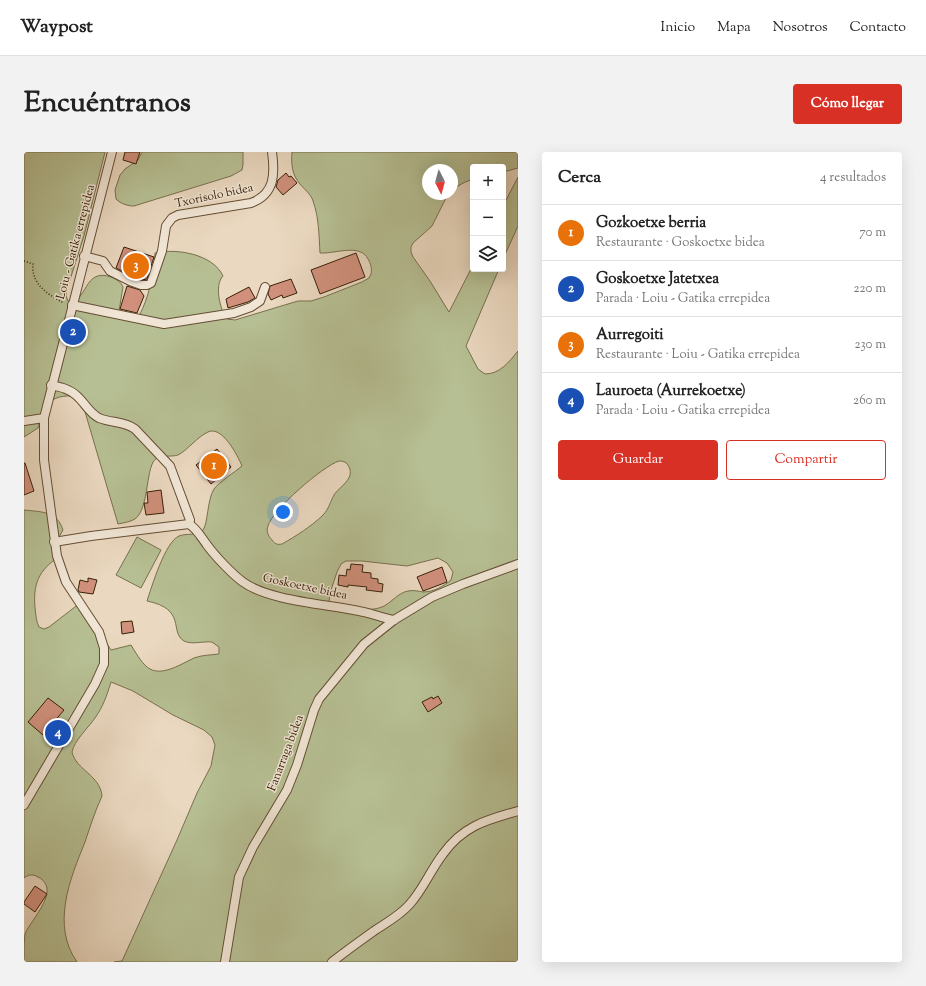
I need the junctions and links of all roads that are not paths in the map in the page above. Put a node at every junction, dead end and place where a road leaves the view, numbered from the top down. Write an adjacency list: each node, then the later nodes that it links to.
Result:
1 (112, 152): 3 (street, Loiu - Gatika errepidea)
2 (272, 152): 3 (street, Txorisolo bidea)
3 (84, 256): 5 (street, Loiu - Gatika errepidea)
4 (265, 287): 5 (street)
5 (72, 305): 6 (street, Loiu - Gatika errepidea)
6 (51, 385): 7 (street, Loiu - Gatika errepidea); 9 (street, Goskoetxe bidea)
7 (44, 418): 8 (street); 10 (street, Loiu - Gatika errepidea)
8 (24, 421)
9 (189, 524): 10 (street); 12 (street, Goskoetxe bidea)
10 (54, 542): 13 (street, Loiu - Gatika errepidea)
11 (518, 564): 12 (street, Fanarraga bidea)
12 (394, 620): 15 (street, Fanarraga bidea)
13 (24, 805)
14 (518, 811): 16 (street)
15 (225, 962)
16 (332, 962)

